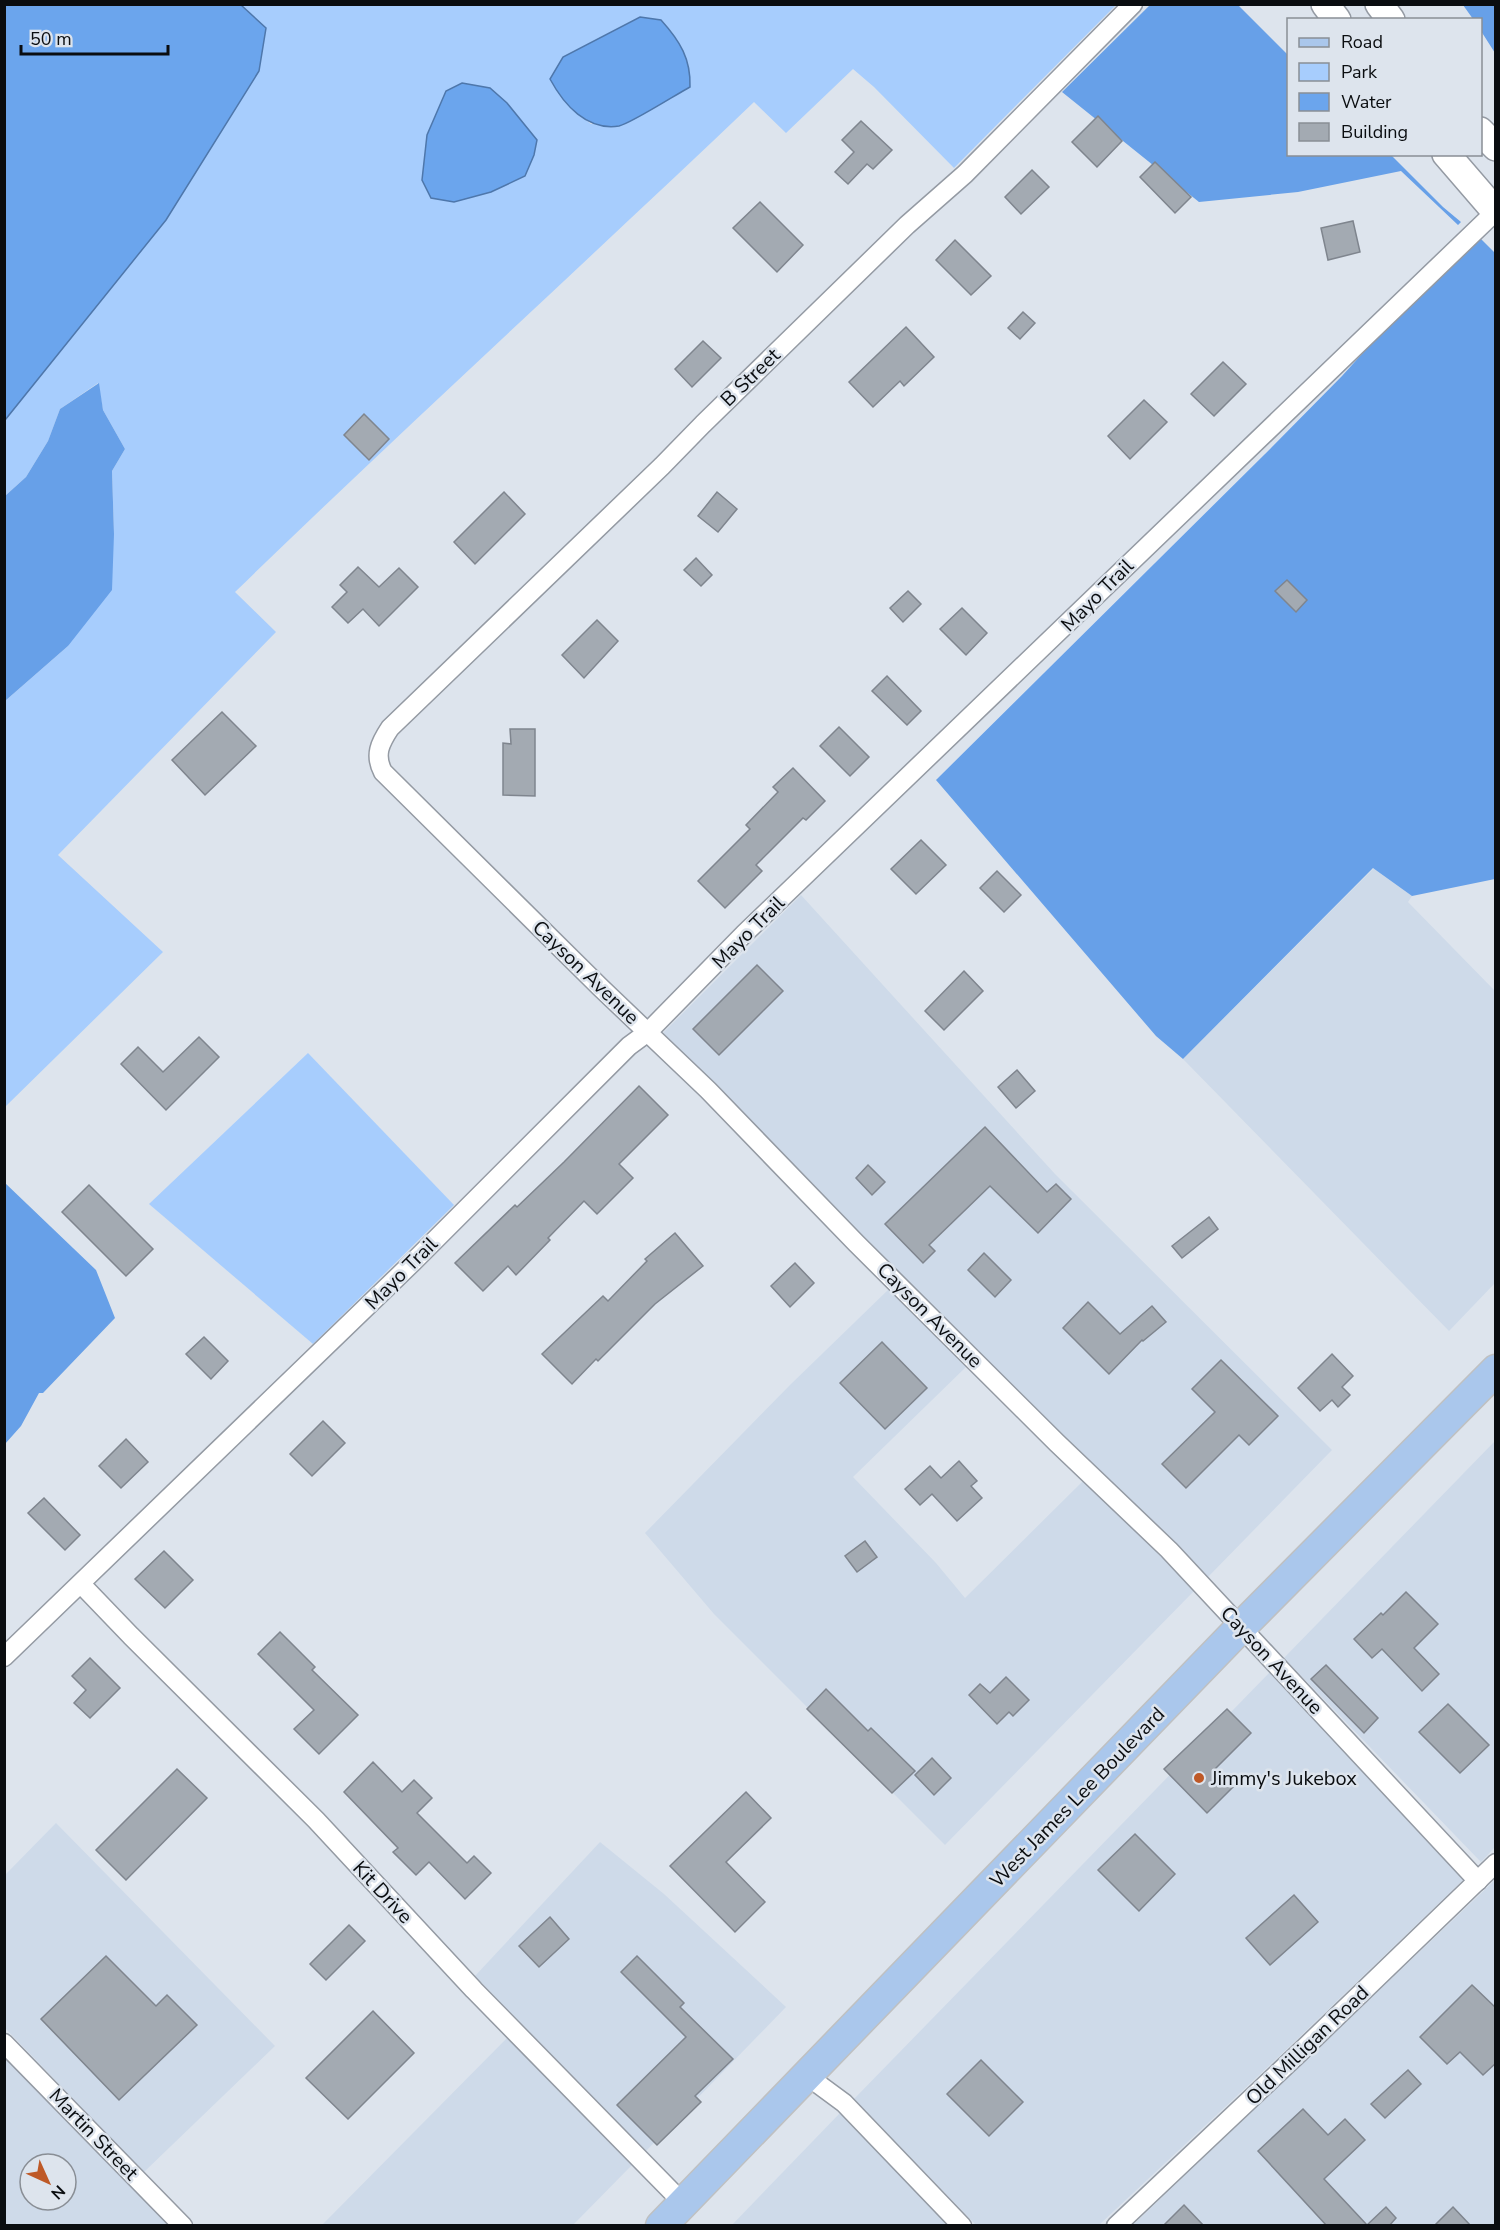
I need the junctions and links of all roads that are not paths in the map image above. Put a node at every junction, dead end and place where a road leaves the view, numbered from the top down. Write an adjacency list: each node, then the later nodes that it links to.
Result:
1 (1133, 4): 10 (street, B Street)
2 (1325, 4): 4 (main road)
3 (1379, 4): 5 (main road)
4 (1336, 18)
5 (1389, 18)
6 (1482, 133): 7 (main road)
7 (1496, 147)
8 (1448, 156): 9 (main road)
9 (1495, 212): 11 (street, Mayo Trail)
10 (378, 757): 11 (street, Cayson Avenue)
11 (648, 1032): 13 (street, Mayo Trail); 14 (street, Cayson Avenue)
12 (1496, 1370): 14 (main road, West James Lee Boulevard)
13 (81, 1584): 15 (street, Mayo Trail); 20 (street, Kit Drive)
14 (1241, 1627): 17 (street, Cayson Avenue); 19 (main road, West James Lee Boulevard)
15 (4, 1657)
16 (1496, 1863): 17 (street, Old Milligan Road)
17 (1478, 1881): 24 (street, Old Milligan Road)
18 (4, 2043): 21 (street, Martin Street)
19 (806, 2075): 20 (main road, West James Lee Boulevard); 23 (street)
20 (683, 2203): 22 (main road, West James Lee Boulevard)
21 (183, 2226)
22 (661, 2226)
23 (962, 2226)
24 (1116, 2226)

